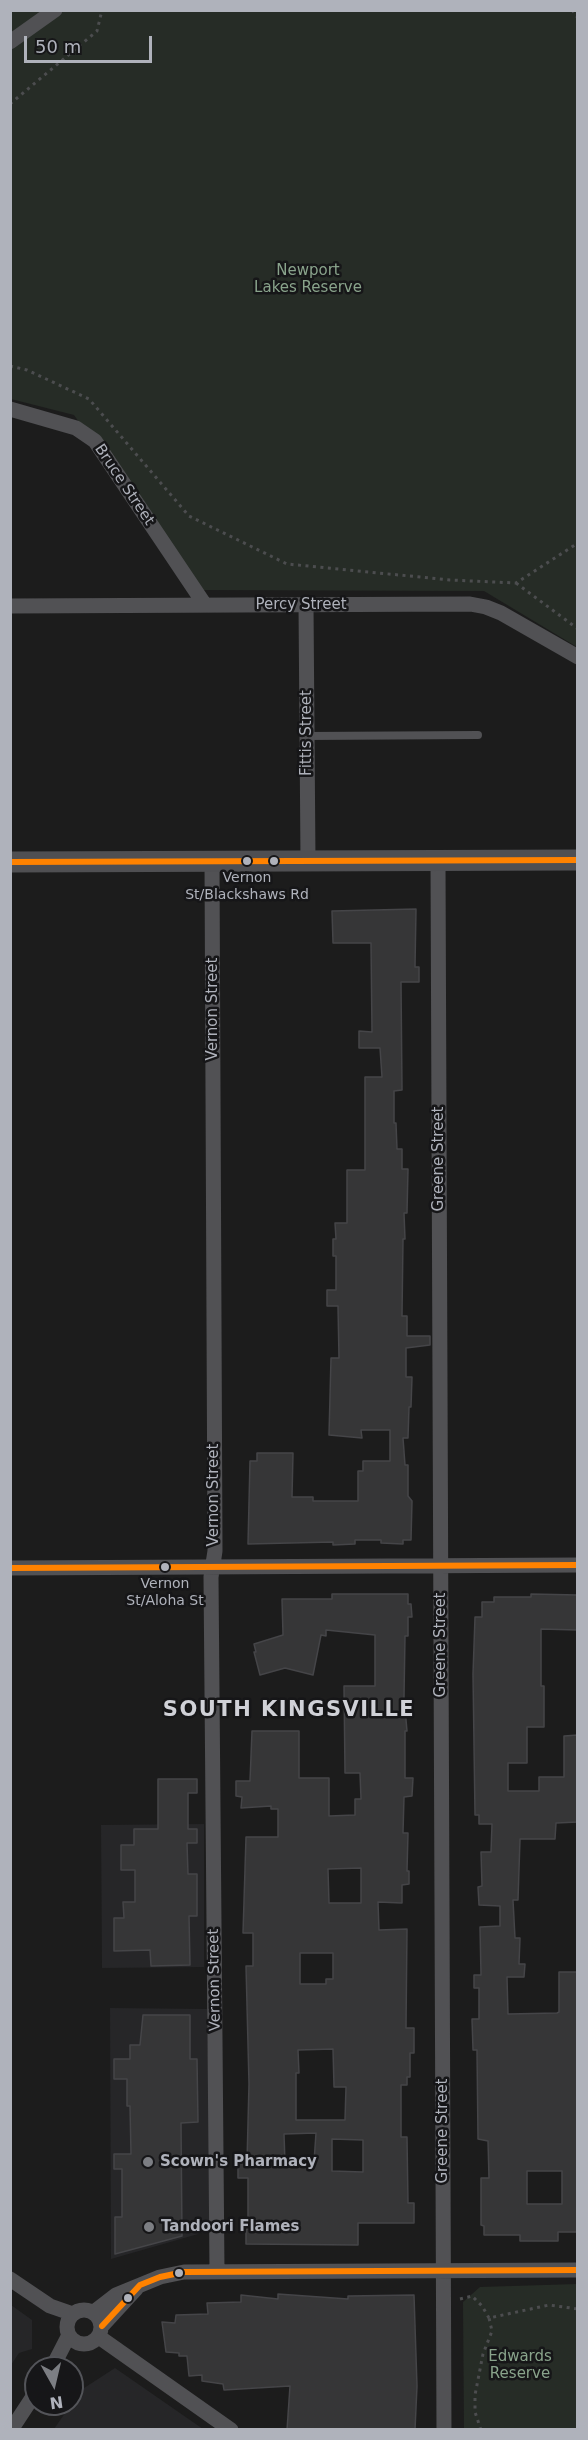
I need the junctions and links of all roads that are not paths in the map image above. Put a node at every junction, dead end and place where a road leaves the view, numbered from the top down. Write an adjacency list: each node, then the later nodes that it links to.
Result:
1 (55, 10): 2 (street)
2 (10, 42)
3 (10, 409): 4 (street, Bruce Street)
4 (205, 605): 5 (street, Percy Street); 6 (street, Percy Street)
5 (306, 605): 7 (street, Percy Street); 9 (street, Fittis Street)
6 (10, 606)
7 (578, 657)
8 (478, 735): 9 (lane)
9 (307, 736): 11 (street, Fittis Street)
10 (578, 860): 12 (main road)
11 (308, 861): 12 (main road); 14 (main road)
12 (438, 861): 15 (street, Greene Street)
13 (10, 862): 14 (main road)
14 (212, 862): 17 (street, Vernon Street)
15 (441, 1565): 16 (street); 17 (street); 19 (street, Greene Street)
16 (578, 1565)
17 (213, 1566): 18 (street); 21 (street, Vernon Street)
18 (10, 1568)
19 (444, 2270): 20 (street); 21 (street); 31 (street, Greene Street)
20 (578, 2270)
21 (217, 2271): 23 (street)
22 (10, 2279): 25 (street)
23 (140, 2285): 24 (street); 26 (street)
24 (94, 2312): 25 (street); 26 (street)
25 (72, 2329): 26 (street); 27 (street)
26 (100, 2331): 30 (street)
27 (58, 2356)
28 (24, 2411): 29 (street)
29 (12, 2430)
30 (231, 2430)
31 (444, 2430)

